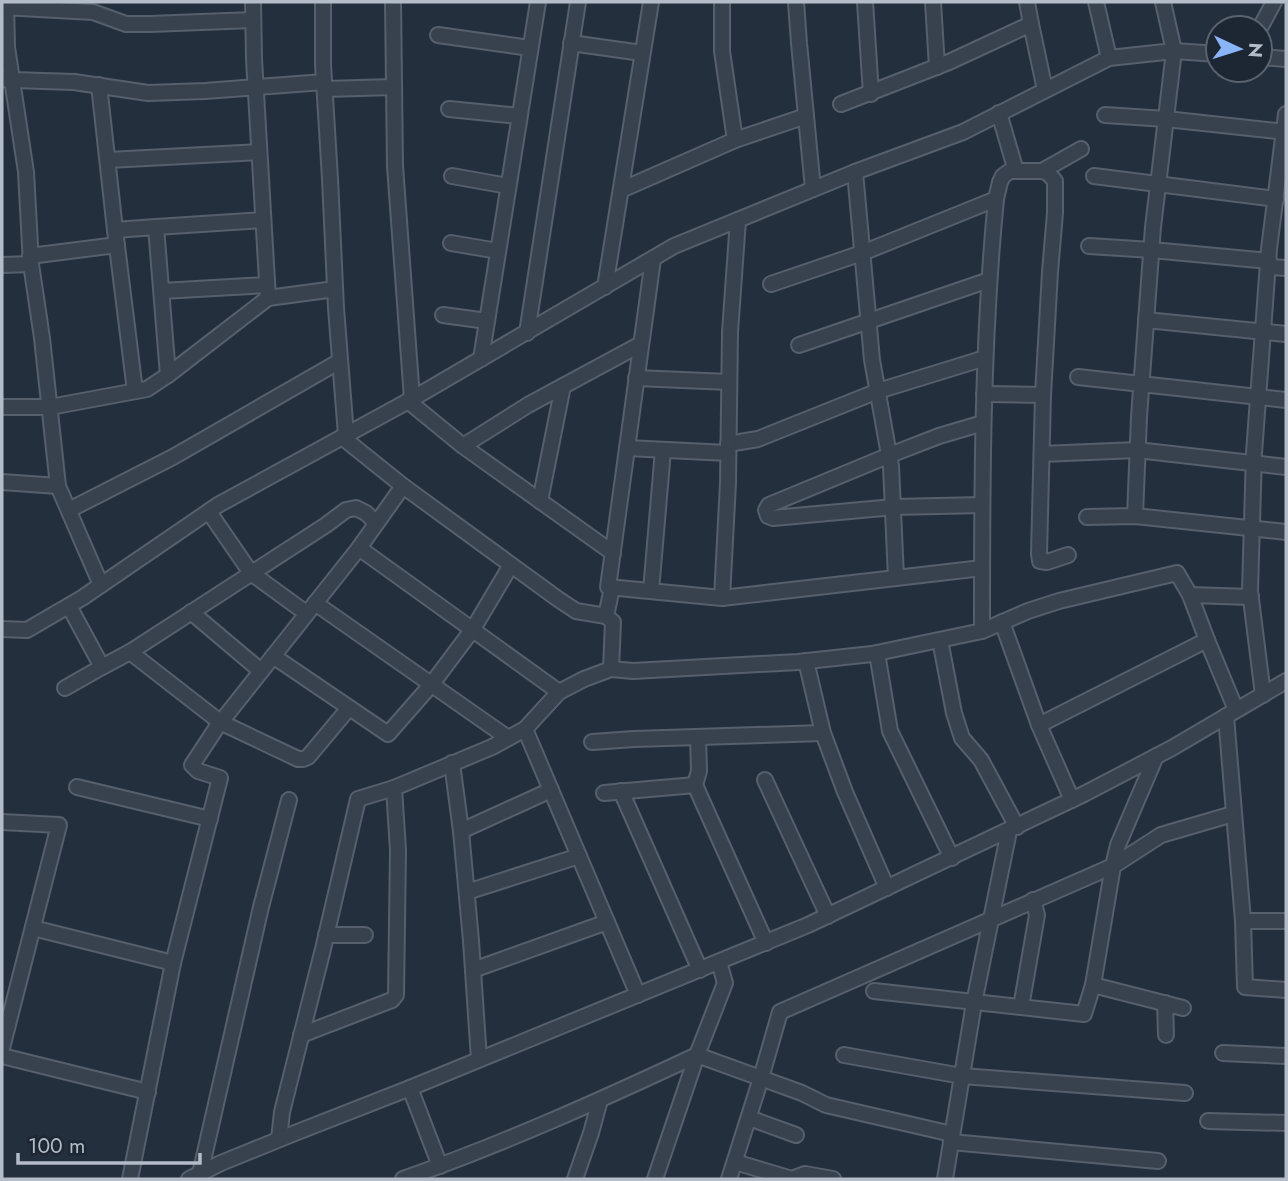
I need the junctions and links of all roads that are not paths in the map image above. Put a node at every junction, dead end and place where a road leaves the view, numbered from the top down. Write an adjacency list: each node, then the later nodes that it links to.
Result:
1 (253, 2): 15 (street)
2 (323, 2): 28 (street)
3 (393, 2): 29 (street)
4 (538, 2): 19 (street)
5 (578, 2): 18 (street)
6 (651, 2): 21 (street)
7 (722, 2): 41 (street)
8 (796, 2): 38 (street)
9 (865, 2): 31 (street)
10 (933, 2): 24 (street)
11 (1027, 2): 16 (street)
12 (1096, 2): 23 (street)
13 (1163, 2): 20 (street)
14 (5, 5): 15 (street); 25 (street)
15 (253, 19): 27 (street)
16 (1031, 23): 24 (street); 30 (street)
17 (439, 34): 19 (street)
18 (571, 43): 21 (street); 82 (street)
19 (530, 48): 37 (street)
20 (1174, 51): 22 (street); 23 (street); 39 (street)
21 (642, 53): 53 (street)
22 (1204, 53)
23 (1109, 58): 30 (street)
24 (937, 67): 31 (street)
25 (8, 79): 26 (street); 67 (street)
26 (99, 85): 27 (street); 44 (street)
27 (255, 86): 28 (street); 43 (street)
28 (324, 86): 29 (street); 74 (street)
29 (394, 87): 100 (street)
30 (1045, 90): 34 (street)
31 (871, 94): 32 (street)
32 (841, 104)
33 (449, 110): 37 (street)
34 (999, 113): 45 (street); 47 (street)
35 (1286, 114): 40 (street)
36 (1105, 115): 39 (street)
37 (519, 116): 51 (street)
38 (806, 116): 41 (street); 52 (street)
39 (1166, 119): 40 (street); 50 (street)
40 (1285, 132): 54 (street)
41 (735, 140): 53 (street)
42 (1081, 149): 46 (street)
43 (259, 152): 44 (street); 56 (street)
44 (108, 160): 59 (street)
45 (1016, 171): 46 (street); 55 (street)
46 (1042, 171): 98 (street)
47 (855, 172): 52 (street); 65 (street)
48 (452, 176): 51 (street)
49 (1094, 176): 50 (street)
50 (1158, 184): 54 (street); 63 (street)
51 (508, 186): 64 (street)
52 (813, 189): 57 (street)
53 (621, 190): 73 (street)
54 (1279, 197): 68 (street)
55 (996, 199): 65 (street); 71 (street)
56 (263, 220): 58 (street); 76 (street)
57 (738, 220): 66 (street); 92 (street)
58 (156, 227): 59 (street); 75 (street)
59 (115, 230): 61 (street)
60 (450, 243): 64 (street)
61 (117, 245): 67 (street); 95 (street)
62 (1089, 246): 63 (street)
63 (1152, 250): 68 (street); 78 (street)
64 (498, 251): 79 (street)
65 (862, 253): 72 (street); 80 (street)
66 (653, 259): 73 (street); 84 (street)
67 (31, 260): 69 (street); 103 (street)
68 (1268, 264): 70 (street); 81 (street)
69 (2, 265)
70 (1286, 268)
71 (989, 280): 80 (street); 86 (street)
72 (771, 284)
73 (605, 287): 82 (street)
74 (335, 289): 76 (street); 88 (street)
75 (162, 290): 76 (street); 89 (street)
76 (267, 292): 89 (street)
77 (443, 315): 79 (street)
78 (1146, 320): 81 (street); 93 (street)
79 (487, 321): 87 (street)
80 (869, 321): 85 (street); 96 (street)
81 (1263, 331): 83 (street); 99 (street)
82 (527, 332): 87 (street)
83 (1286, 334)
84 (641, 344): 91 (street); 94 (street)
85 (799, 345)
86 (985, 358): 96 (street); 97 (street)
87 (481, 359): 100 (street)
88 (340, 361): 105 (street); 121 (street)
89 (168, 375): 95 (street)
90 (1078, 377): 93 (street)
91 (636, 378): 92 (street); 107 (street)
92 (729, 382): 108 (street)
93 (1141, 384): 99 (street); 110 (street)
94 (563, 386): 106 (street); 118 (street)
95 (135, 391): 103 (street)
96 (878, 391): 108 (street); 112 (street)
97 (984, 394): 98 (street); 104 (street)
98 (1043, 395): 111 (street)
99 (1258, 397): 101 (street); 113 (street)
100 (410, 400): 105 (street); 106 (street)
101 (1286, 400)
102 (2, 407): 103 (street)
103 (50, 407): 116 (street)
104 (983, 423): 112 (street); 119 (street)
105 (344, 436): 117 (street); 122 (street)
106 (463, 446): 118 (street)
107 (627, 448): 109 (street); 129 (street)
108 (728, 449): 109 (street); 140 (street)
109 (663, 450): 137 (street)
110 (1138, 450): 111 (street); 113 (street); 123 (street)
111 (1042, 454): 130 (street)
112 (890, 455): 120 (street); 120 (street)
113 (1254, 463): 114 (street); 126 (street)
114 (1286, 467)
115 (2, 482): 116 (street)
116 (58, 486): 121 (street)
117 (404, 486): 125 (street); 131 (street)
118 (540, 501): 129 (street)
119 (982, 505): 120 (street); 132 (street)
120 (894, 507): 134 (street)
121 (69, 510): 135 (street)
122 (209, 512): 133 (street); 135 (street)
123 (1135, 516): 124 (street); 126 (street)
124 (1087, 517)
125 (376, 523): 128 (street); 133 (street)
126 (1252, 529): 127 (street); 139 (street)
127 (1286, 532)
128 (359, 548): 142 (street); 147 (street)
129 (613, 553): 136 (street)
130 (1068, 555)
131 (511, 565): 144 (street); 147 (street)
132 (982, 568): 134 (street); 148 (street)
133 (251, 573): 142 (street); 143 (street)
134 (896, 578): 140 (street)
135 (101, 585): 141 (street)
136 (612, 588): 137 (street); 144 (street)
137 (651, 591): 140 (street)
138 (1190, 595): 139 (street); 145 (street); 149 (street)
139 (1251, 597): 162 (street)
140 (722, 598)
141 (69, 606): 146 (street); 155 (street)
142 (310, 608): 153 (street); 159 (street)
143 (191, 612): 151 (street); 157 (street)
144 (606, 616): 156 (street)
145 (1002, 622): 148 (street); 166 (street)
146 (2, 629)
147 (472, 629): 159 (street); 161 (street)
148 (982, 631): 150 (street)
149 (1207, 639): 164 (street); 166 (street)
150 (940, 640): 152 (street); 186 (street)
151 (130, 652): 155 (street); 165 (street)
152 (877, 653): 154 (street); 189 (street)
153 (273, 656): 157 (street); 163 (street)
154 (806, 662): 156 (street); 168 (street)
155 (102, 667): 160 (street)
156 (611, 669): 161 (street)
157 (261, 671): 165 (street)
158 (1286, 681): 162 (street)
159 (431, 685): 163 (street); 170 (street)
160 (65, 688)
161 (559, 692): 167 (street)
162 (1263, 695): 164 (street)
163 (349, 708): 165 (street)
164 (1231, 713): 172 (street); 183 (street)
165 (220, 722): 184 (street)
166 (1039, 724): 182 (street)
167 (525, 729): 170 (street); 178 (street)
168 (823, 733): 169 (street); 191 (street)
169 (698, 737): 171 (street); 175 (street)
170 (508, 738): 173 (street)
171 (592, 742)
172 (1156, 756): 182 (street); 190 (street)
173 (452, 763): 177 (street); 187 (street)
174 (765, 780): 194 (street)
175 (695, 785): 179 (street); 202 (street)
176 (77, 787): 184 (street)
177 (394, 788): 201 (street); 215 (street)
178 (551, 790): 187 (street); 188 (street)
179 (621, 792): 180 (street); 206 (street)
180 (604, 793)
181 (289, 800): 239 (street)
182 (1072, 800): 186 (street)
183 (1233, 814): 190 (street); 196 (street)
184 (210, 819): 204 (street)
185 (2, 822): 199 (street)
186 (1013, 829): 189 (street); 195 (street)
187 (461, 831): 192 (street)
188 (579, 856): 192 (street); 198 (street)
189 (952, 858): 191 (street)
190 (1113, 866): 193 (street); 207 (street)
191 (887, 888): 194 (street)
192 (467, 892): 205 (street)
193 (1033, 900): 195 (street); 213 (street)
194 (828, 916): 202 (street)
195 (991, 918): 211 (street); 225 (street)
196 (1243, 921): 197 (street); 208 (street)
197 (1286, 921)
198 (607, 922): 205 (street); 210 (street)
199 (33, 928): 204 (street); 217 (street)
200 (365, 934): 201 (street)
201 (327, 935): 215 (street)
202 (766, 943): 203 (street)
203 (719, 962): 206 (street); 219 (street)
204 (173, 963): 227 (street)
205 (473, 970): 223 (street)
206 (700, 970): 210 (street)
207 (1093, 985): 212 (street); 213 (street)
208 (1286, 989)
209 (874, 991): 211 (street)
210 (638, 995): 223 (street)
211 (974, 1003): 213 (street); 224 (street)
212 (1165, 1003): 214 (street); 216 (street)
213 (1021, 1007)
214 (1183, 1008)
215 (301, 1035): 235 (street)
216 (1166, 1035)
217 (2, 1048)
218 (1223, 1053): 222 (street)
219 (697, 1055): 225 (street); 229 (street); 243 (street)
220 (844, 1055): 224 (street)
221 (2, 1056): 227 (street)
222 (1286, 1056)
223 (479, 1059): 226 (street)
224 (962, 1076): 228 (street); 234 (street)
225 (761, 1078): 230 (street); 234 (street)
226 (410, 1088): 235 (street); 238 (street)
227 (148, 1092): 241 (street)
228 (1185, 1093)
229 (600, 1100): 238 (street); 242 (street)
230 (749, 1118): 233 (street); 237 (street)
231 (1208, 1121): 232 (street)
232 (1286, 1123)
233 (796, 1135)
234 (952, 1138): 236 (street); 246 (street)
235 (279, 1139): 239 (street)
236 (1158, 1161)
237 (735, 1162): 244 (street); 245 (street)
238 (439, 1173): 240 (street)
239 (194, 1177)
240 (412, 1177)
241 (130, 1179)
242 (576, 1179)
243 (655, 1179)
244 (729, 1179)
245 (833, 1179)
246 (945, 1179)

